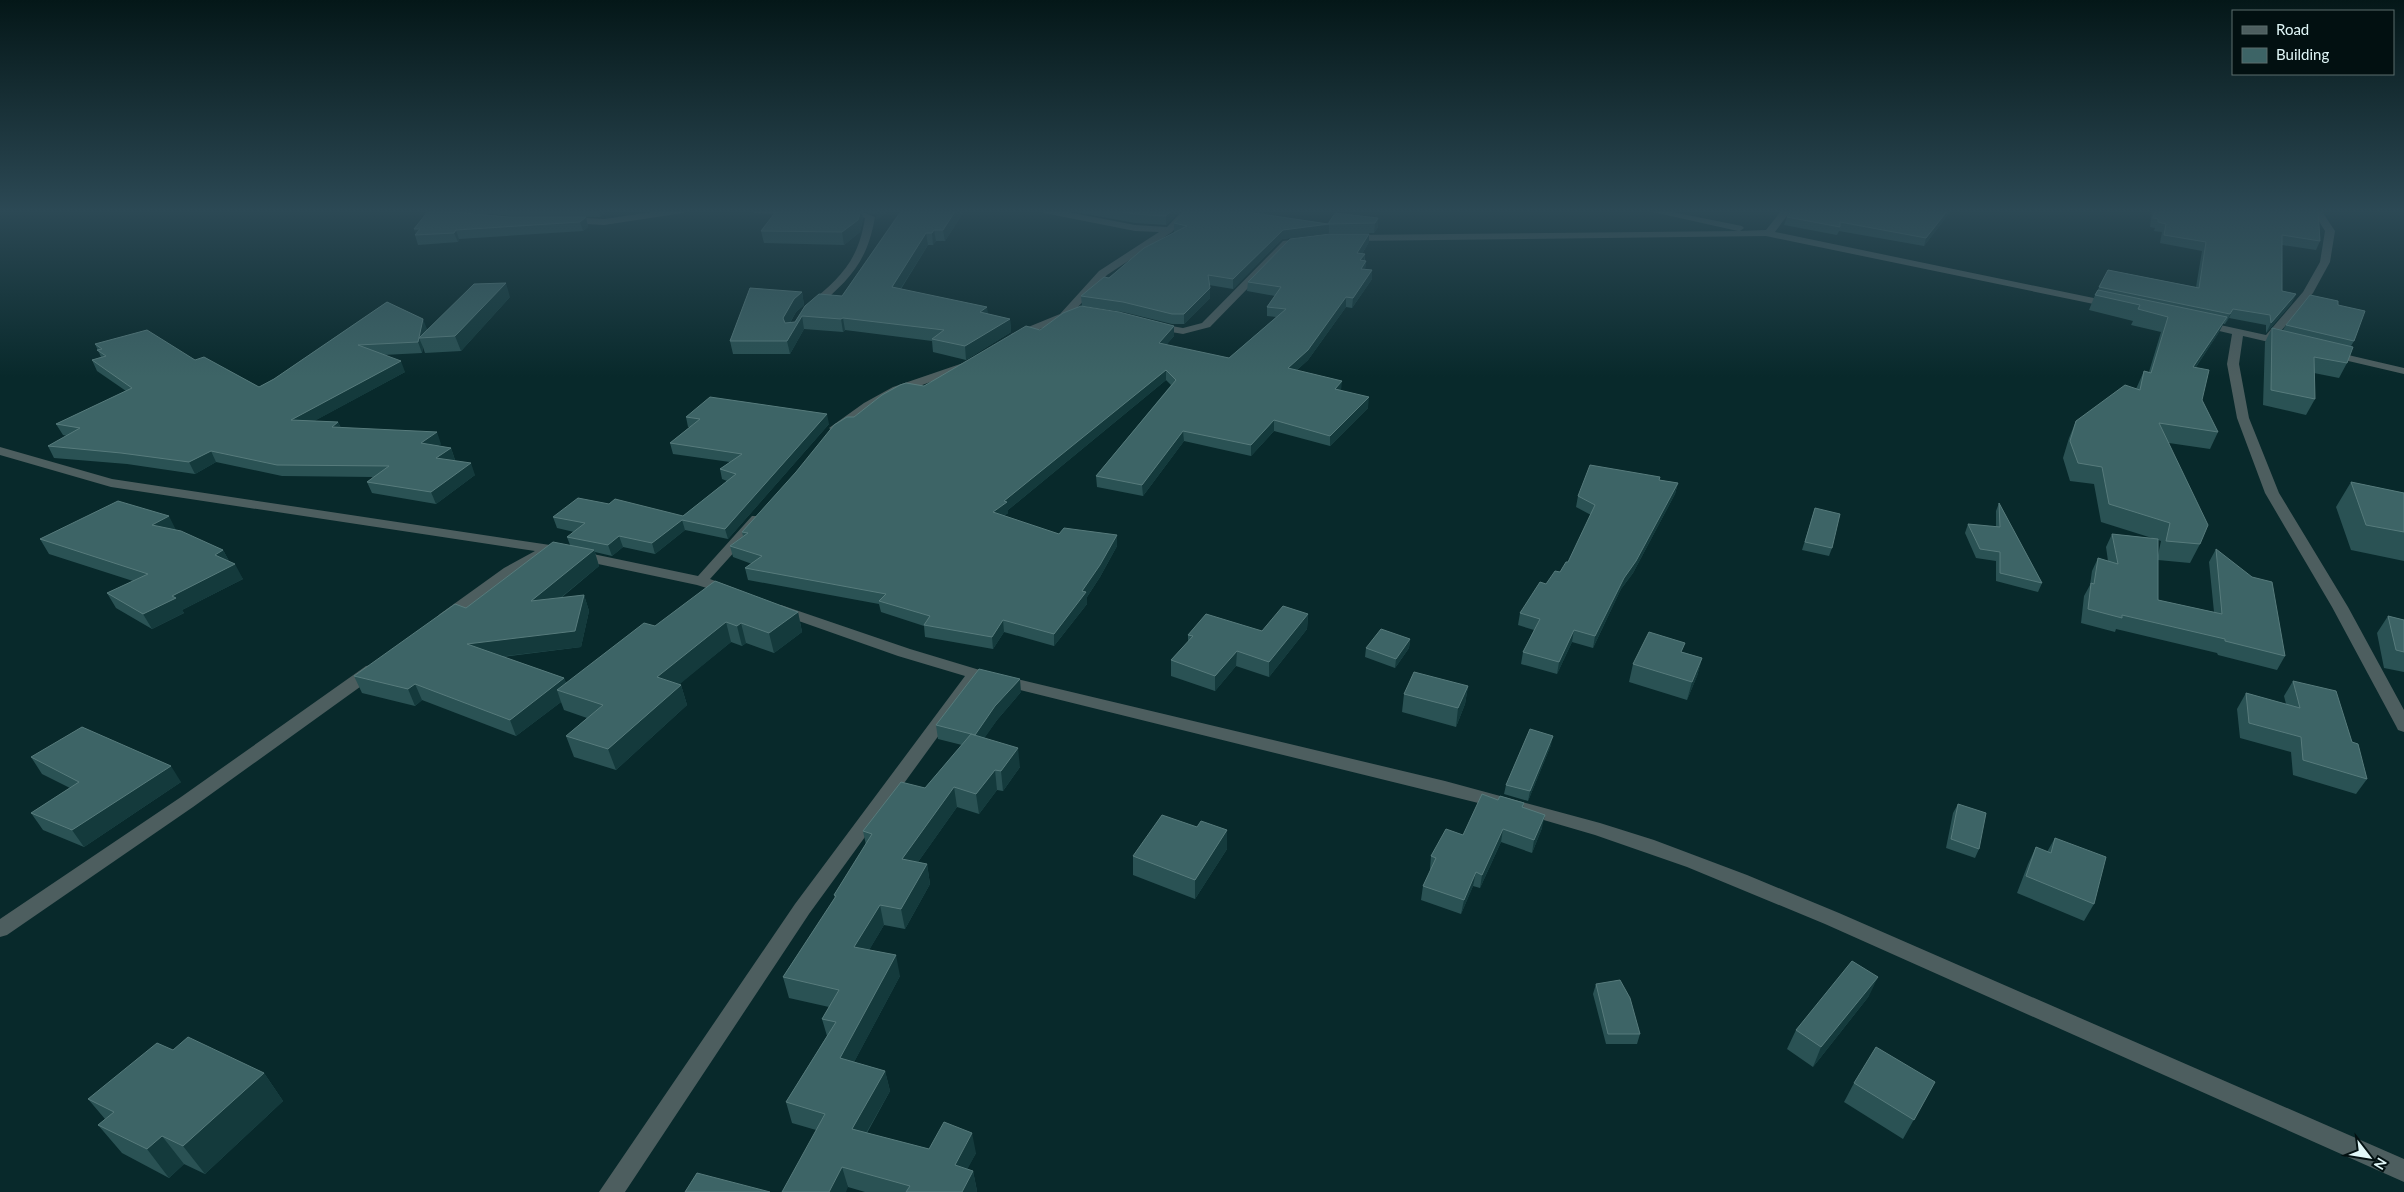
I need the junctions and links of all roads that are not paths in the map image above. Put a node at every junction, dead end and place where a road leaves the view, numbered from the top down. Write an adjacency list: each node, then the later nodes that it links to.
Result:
1 (854, 266): 8 (street)
2 (1114, 266): 9 (street)
3 (1264, 266): 11 (street)
4 (1922, 266): 6 (street)
5 (2323, 266): 13 (street)
6 (2123, 307)
7 (1080, 311): 9 (street)
8 (802, 315)
9 (1064, 316): 14 (street)
10 (2190, 321): 12 (street)
11 (1147, 324)
12 (2238, 331): 13 (street); 29 (street)
13 (2269, 339): 15 (street)
14 (1001, 344)
15 (2296, 345)
16 (2323, 352): 18 (street)
17 (978, 358): 19 (street)
18 (2404, 371)
19 (825, 438)
20 (0, 452): 22 (street)
21 (766, 508): 23 (street)
22 (550, 549): 23 (street); 26 (street)
23 (701, 581): 24 (street)
24 (748, 598)
25 (767, 605): 28 (street)
26 (430, 628)
27 (384, 661): 30 (street)
28 (975, 674): 31 (street); 32 (street)
29 (2404, 726)
30 (0, 929)
31 (2404, 1171)
32 (611, 1192)

